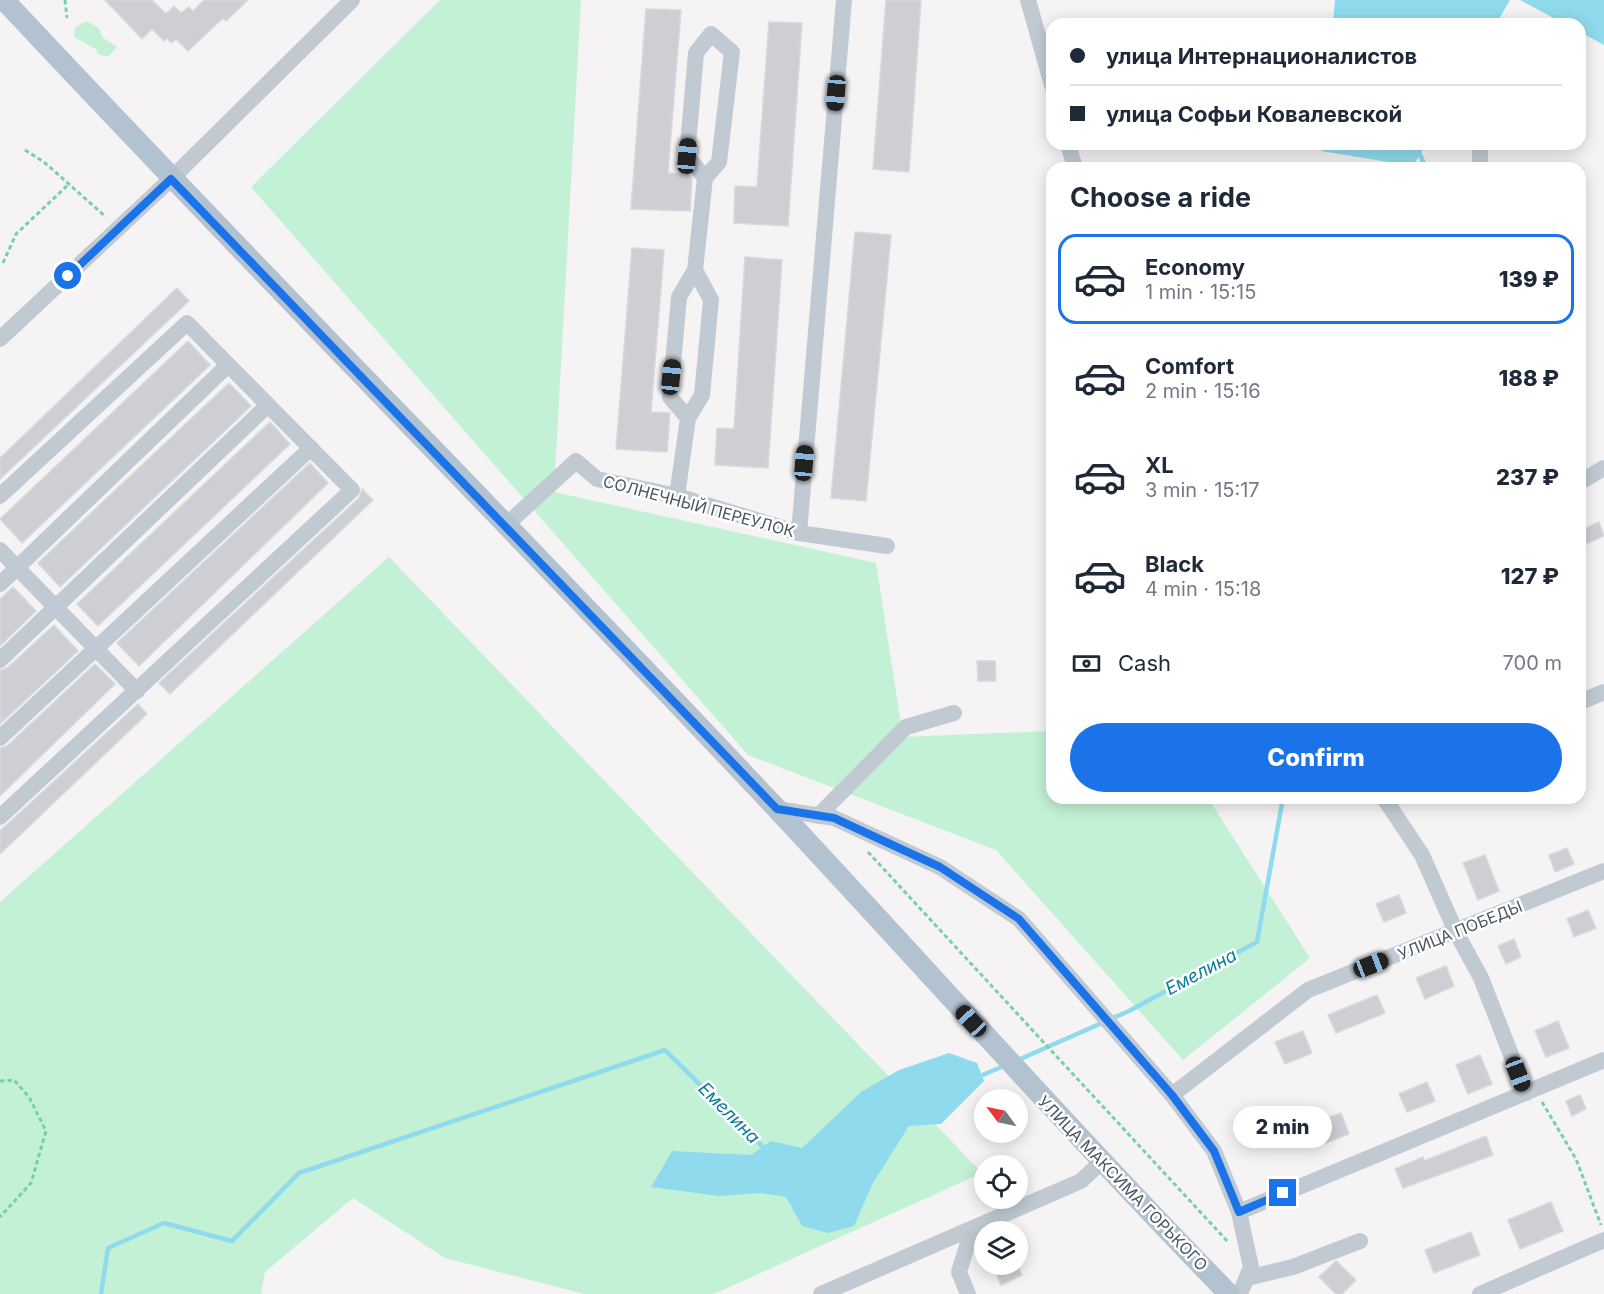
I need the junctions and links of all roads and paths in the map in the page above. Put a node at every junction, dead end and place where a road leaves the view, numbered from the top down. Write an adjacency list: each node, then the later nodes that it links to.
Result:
1 (4, 0): 10 (main road, УЛИЦА МАКСИМА ГОРЬКОГО)
2 (65, 0): 6 (path)
3 (352, 0): 10 (street)
4 (844, 0): 25 (street)
5 (1028, 0): 7 (street)
6 (67, 18)
7 (1046, 64)
8 (25, 150): 11 (path)
9 (705, 178): 9 (street); 14 (street)
10 (171, 179): 12 (street); 24 (main road, УЛИЦА МАКСИМА ГОРЬКОГО)
11 (69, 184): 12 (path); 13 (path)
12 (118, 229): 15 (street)
13 (3, 263)
14 (695, 270): 18 (street); 18 (street)
15 (0, 339)
16 (228, 365): 17 (street); 22 (street); 28 (street)
17 (268, 405): 19 (street); 30 (street)
18 (688, 418): 23 (street)
19 (311, 448): 31 (street); 33 (street)
20 (1604, 468): 21 (street)
21 (1586, 478)
22 (0, 496)
23 (677, 496): 24 (street, СОЛНЕЧНЫЙ ПЕРЕУЛОК); 25 (street, СОЛНЕЧНЫЙ ПЕРЕУЛОК)
24 (505, 526): 39 (main road, УЛИЦА МАКСИМА ГОРЬКОГО)
25 (799, 533): 26 (street, СОЛНЕЧНЫЙ ПЕРЕУЛОК)
26 (887, 546)
27 (0, 550): 28 (street)
28 (17, 568): 29 (street); 30 (street)
29 (0, 584)
30 (55, 607): 31 (street); 32 (street)
31 (96, 649): 33 (street); 37 (street)
32 (0, 660)
33 (136, 691): 41 (street)
34 (1604, 692): 35 (street)
35 (1586, 700)
36 (954, 713): 40 (street)
37 (0, 738)
38 (1389, 804): 44 (street)
39 (777, 809): 40 (street); 49 (main road, УЛИЦА МАКСИМА ГОРЬКОГО)
40 (818, 816): 48 (street)
41 (0, 817)
42 (861, 844): 56 (path)
43 (1604, 872): 44 (street, УЛИЦА ПОБЕДЫ)
44 (1456, 932): 47 (street); 48 (street, УЛИЦА ПОБЕДЫ)
45 (1604, 1060): 47 (street)
46 (0, 1081): 51 (path)
47 (1530, 1091): 50 (street); 53 (path)
48 (1172, 1095): 50 (street)
49 (1101, 1162): 52 (street); 61 (main road, УЛИЦА МАКСИМА ГОРЬКОГО)
50 (1239, 1212): 58 (street)
51 (0, 1217)
52 (972, 1228): 59 (street); 60 (street)
53 (1604, 1232)
54 (1604, 1240): 57 (street)
55 (1360, 1241): 58 (street)
56 (1228, 1242)
57 (1524, 1274): 63 (street); 64 (street)
58 (1247, 1278): 62 (street)
59 (821, 1294)
60 (968, 1294)
61 (1229, 1294)
62 (1240, 1294)
63 (1480, 1294)
64 (1514, 1294)

